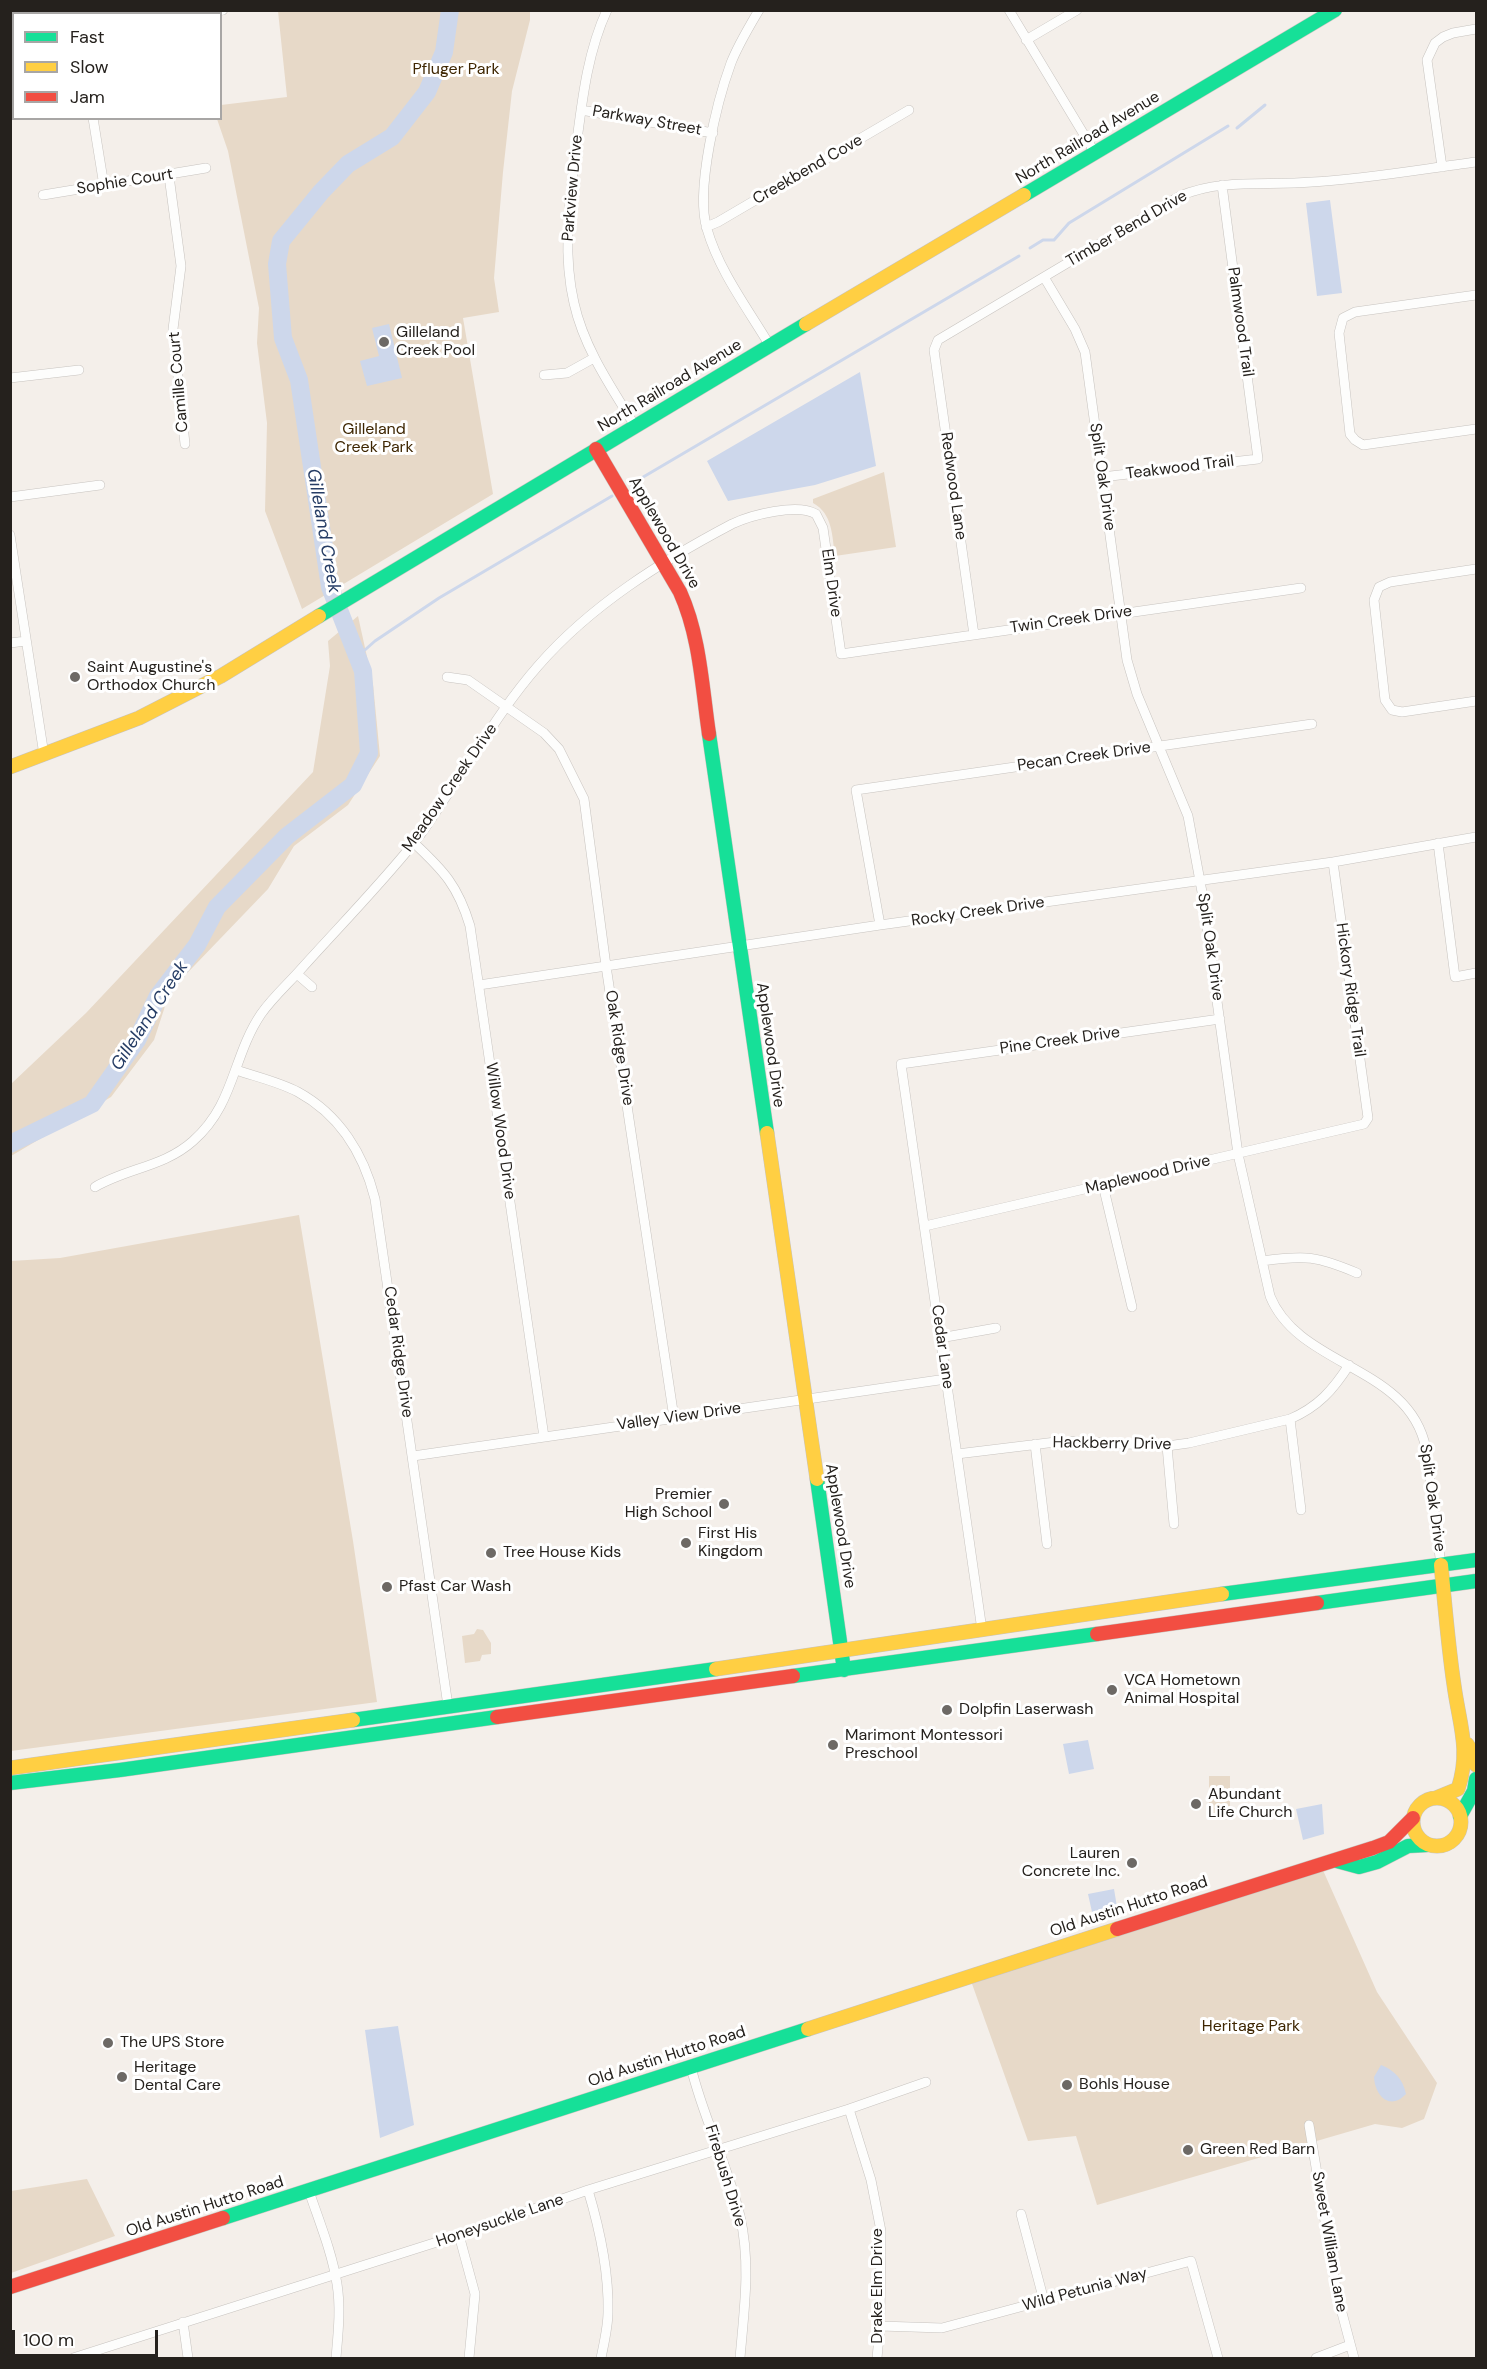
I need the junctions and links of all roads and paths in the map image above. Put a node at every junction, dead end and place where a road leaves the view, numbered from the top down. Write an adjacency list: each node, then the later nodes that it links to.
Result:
1 (607, 10): 8 (street, Parkview Drive)
2 (759, 10): 11 (street)
3 (1009, 10): 7 (street)
4 (1077, 10): 7 (street)
5 (1335, 10): 12 (street, North Railroad Avenue)
6 (1476, 29): 14 (street)
7 (1026, 40): 12 (street)
8 (581, 110): 11 (street, Parkway Street); 25 (street, Parkview Drive)
9 (909, 110): 20 (street, Creekbend Cove)
10 (93, 120): 18 (street)
11 (713, 133): 20 (street)
12 (1095, 153): 24 (street, North Railroad Avenue)
13 (1476, 162): 14 (street, Timber Bend Drive)
14 (1442, 167): 17 (street, Timber Bend Drive)
15 (206, 168): 16 (street, Sophie Court)
16 (169, 176): 18 (street, Sophie Court); 31 (street, Camille Court)
17 (1222, 185): 21 (street, Timber Bend Drive); 33 (street, Palmwood Trail)
18 (104, 186): 19 (street, Sophie Court)
19 (44, 195)
20 (706, 227): 24 (street)
21 (1044, 277): 23 (street, Timber Bend Drive); 34 (street, Split Oak Drive)
22 (1476, 295): 30 (street)
23 (938, 340): 43 (street, Redwood Lane)
24 (770, 346): 29 (street, North Railroad Avenue)
25 (594, 358): 27 (street); 29 (street, Parkview Drive)
26 (79, 370): 28 (street)
27 (544, 375)
28 (10, 378)
29 (634, 426): 32 (street, North Railroad Avenue)
30 (1476, 429)
31 (185, 444)
32 (596, 448): 39 (street, Applewood Drive); 52 (street, North Railroad Avenue)
33 (1258, 459): 34 (street, Teakwood Trail)
34 (1102, 477): 42 (street, Split Oak Drive)
35 (100, 485): 36 (street)
36 (10, 497)
37 (816, 514): 39 (street, Meadow Creek Drive); 46 (street, Elm Drive)
38 (10, 535): 44 (street)
39 (664, 563): 49 (street, Meadow Creek Drive); 60 (street, Applewood Drive)
40 (1476, 569): 48 (street)
41 (1300, 588): 42 (street, Twin Creek Drive)
42 (1121, 613): 43 (street, Twin Creek Drive); 51 (street, Split Oak Drive)
43 (974, 634): 46 (street, Twin Creek Drive)
44 (26, 641): 45 (street); 52 (street)
45 (10, 643)
46 (841, 654)
47 (447, 677): 49 (street, Oak Ridge Drive)
48 (1476, 701)
49 (507, 706): 55 (street, Meadow Creek Drive); 61 (street, Oak Ridge Drive)
50 (1312, 724): 51 (street, Pecan Creek Drive)
51 (1159, 747): 58 (street, Split Oak Drive); 59 (street, Pecan Creek Drive)
52 (44, 755): 53 (street, North Railroad Avenue)
53 (10, 767)
54 (1476, 837): 56 (street, Rocky Creek Drive)
55 (414, 843): 63 (street, Meadow Creek Drive); 64 (street, Willow Wood Drive)
56 (1438, 843): 57 (street, Rocky Creek Drive); 62 (street)
57 (1333, 862): 58 (street, Rocky Creek Drive); 69 (street, Hickory Ridge Trail)
58 (1200, 881): 59 (street, Rocky Creek Drive); 66 (street, Split Oak Drive)
59 (880, 925): 60 (street, Rocky Creek Drive)
60 (739, 947): 61 (street, Rocky Creek Drive); 81 (street, Applewood Drive)
61 (606, 966): 64 (street, Rocky Creek Drive); 82 (street, Oak Ridge Drive)
62 (1476, 973)
63 (297, 974): 65 (street); 68 (street, Meadow Creek Drive)
64 (479, 985): 84 (street, Willow Wood Drive)
65 (312, 987)
66 (1220, 1019): 67 (street, Pine Creek Drive); 70 (street, Split Oak Drive)
67 (901, 1064): 73 (street, Cedar Lane)
68 (236, 1070): 72 (street, Meadow Creek Drive); 88 (street, Cedar Ridge Drive)
69 (1368, 1118): 70 (street, Maplewood Drive)
70 (1238, 1154): 71 (street, Maplewood Drive); 74 (street, Split Oak Drive)
71 (1103, 1185): 73 (street, Maplewood Drive); 76 (street)
72 (95, 1187)
73 (925, 1226): 78 (street, Cedar Lane)
74 (1262, 1261): 75 (street); 79 (street, Split Oak Drive)
75 (1357, 1273)
76 (1132, 1307)
77 (996, 1328): 78 (street)
78 (940, 1338): 80 (street, Cedar Lane)
79 (1349, 1365): 83 (street, Hackberry Drive); 93 (street, Split Oak Drive)
80 (946, 1379): 81 (street, Valley View Drive); 87 (street, Cedar Lane)
81 (805, 1399): 82 (street, Valley View Drive); 97 (street, Applewood Drive)
82 (674, 1418): 84 (street, Valley View Drive)
83 (1290, 1419): 86 (street, Hackberry Drive); 89 (street)
84 (544, 1437): 88 (street, Valley View Drive)
85 (1035, 1444): 86 (street, Hackberry Drive); 87 (street, Hackberry Drive); 91 (street)
86 (1167, 1446): 90 (street)
87 (957, 1454): 96 (street, Cedar Lane)
88 (413, 1456): 99 (street, Cedar Ridge Drive)
89 (1301, 1510)
90 (1174, 1524)
91 (1047, 1544)
92 (1476, 1560): 93 (street)
93 (1441, 1565): 95 (street, Old Austin Hutto Road); 96 (street)
94 (1476, 1581): 95 (street)
95 (1443, 1586): 98 (street); 102 (street, Old Austin Hutto Road)
96 (982, 1630): 97 (street)
97 (842, 1651): 98 (street, Applewood Drive); 99 (street)
98 (844, 1670): 101 (street)
99 (448, 1706): 100 (street)
100 (330, 1723): 101 (street); 104 (street)
101 (332, 1740): 106 (street)
102 (1466, 1742): 103 (street, Old Austin Hutto Road); 107 (street, Old Austin Hutto Road)
103 (1476, 1765)
104 (10, 1768)
105 (1476, 1779): 108 (street, Old Austin Hutto Road)
106 (10, 1783)
107 (1436, 1798): 108 (street); 109 (street, Old Austin Hutto Road)
108 (1460, 1816): 110 (street, Old Austin Hutto Road)
109 (1413, 1818): 110 (street); 111 (street, Old Austin Hutto Road)
110 (1427, 1845): 111 (street, Old Austin Hutto Road)
111 (1335, 1861): 112 (street, Old Austin Hutto Road)
112 (691, 2067): 116 (street, Firebush Drive); 118 (street, Old Austin Hutto Road)
113 (926, 2082): 114 (street, Honeysuckle Lane)
114 (849, 2109): 116 (street, Honeysuckle Lane); 125 (street, Drake Elm Drive)
115 (1309, 2126): 126 (street, Sweet William Lane)
116 (718, 2150): 117 (street, Honeysuckle Lane); 132 (street, Firebush Drive)
117 (588, 2190): 120 (street, Honeysuckle Lane); 131 (street)
118 (309, 2191): 121 (street); 122 (street, Old Austin Hutto Road)
119 (1021, 2214): 123 (street)
120 (459, 2235): 121 (street, Honeysuckle Lane); 130 (street)
121 (335, 2274): 124 (street, Honeysuckle Lane); 129 (street)
122 (10, 2288)
123 (1044, 2301): 125 (street, Wild Petunia Way); 134 (street, Wild Petunia Way)
124 (183, 2322): 127 (street, Honeysuckle Lane); 128 (street)
125 (880, 2326): 133 (street, Drake Elm Drive)
126 (1350, 2345): 135 (street); 136 (street, Sweet William Lane)
127 (73, 2358)
128 (188, 2358)
129 (336, 2358)
130 (469, 2358)
131 (601, 2358)
132 (740, 2358)
133 (877, 2358)
134 (1218, 2358)
135 (1316, 2358)
136 (1354, 2358)

